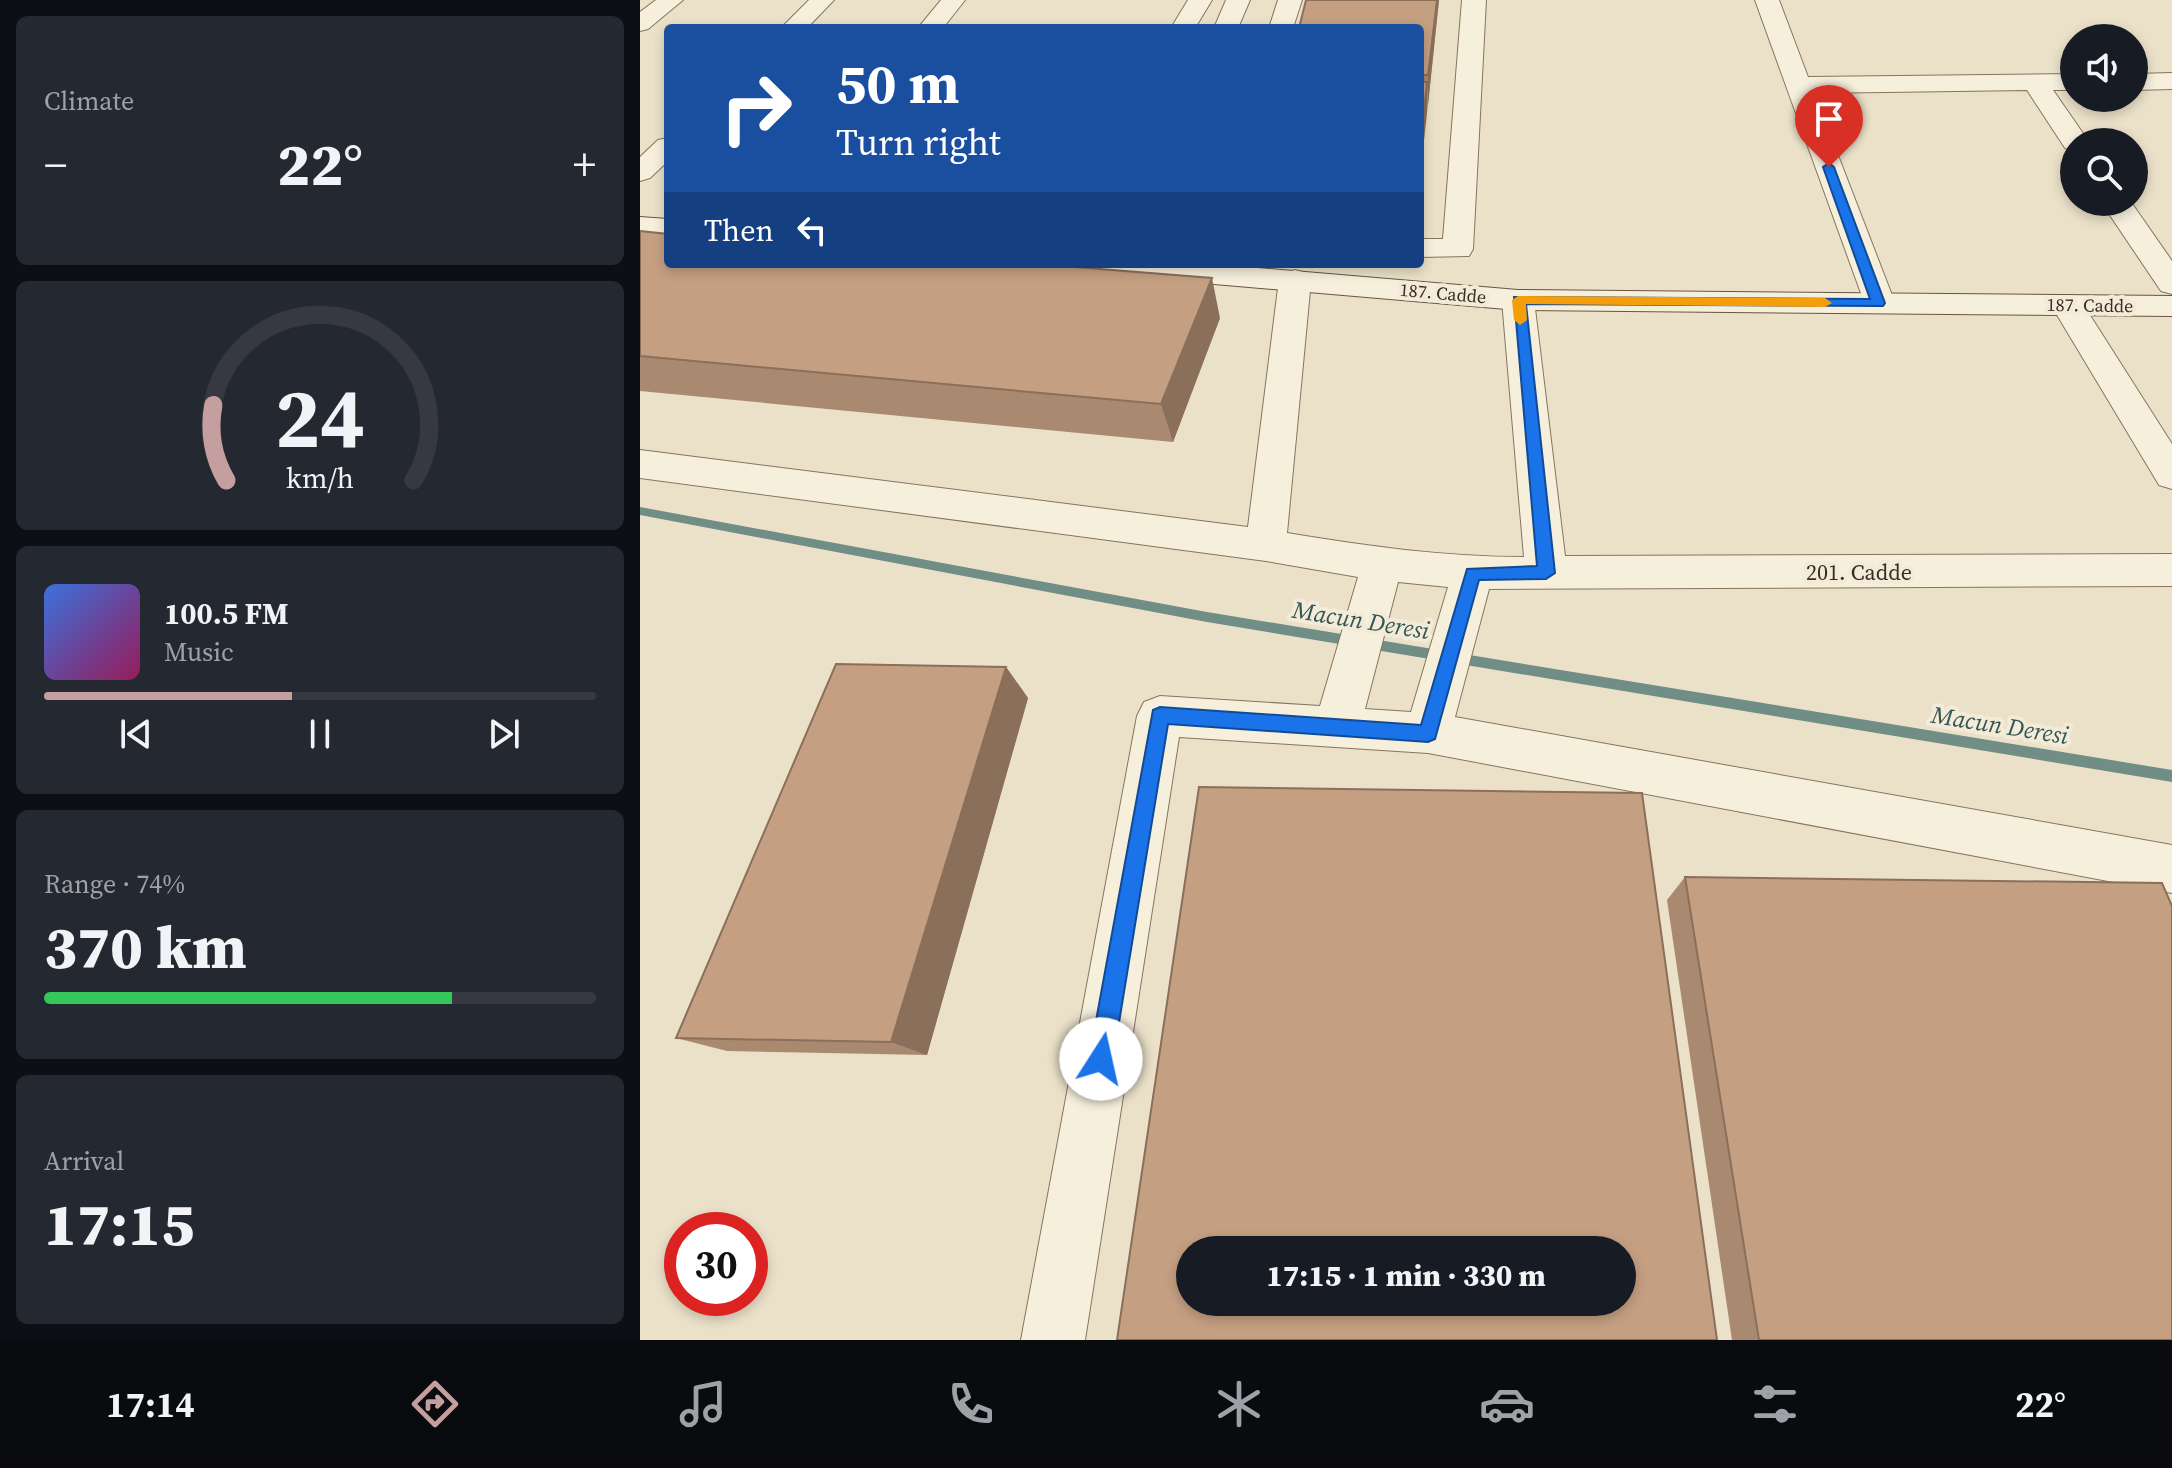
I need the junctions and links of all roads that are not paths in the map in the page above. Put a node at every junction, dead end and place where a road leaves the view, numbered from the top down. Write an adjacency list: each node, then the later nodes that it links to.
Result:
1 (671, 0): 9 (street)
2 (822, 0): 10 (street)
3 (953, 0): 11 (street)
4 (1200, 0): 12 (street)
5 (1238, 0): 13 (street)
6 (1290, 0): 14 (street)
7 (1474, 0): 26 (street)
8 (1767, 0): 19 (street)
9 (640, 24)
10 (797, 24)
11 (933, 24)
12 (1185, 24)
13 (1228, 24)
14 (1282, 24)
15 (2172, 81): 17 (street)
16 (2060, 82): 18 (street)
17 (2148, 82)
18 (2035, 83): 19 (street); 20 (street)
19 (1799, 85): 31 (street)
20 (2066, 128)
21 (664, 150): 22 (street)
22 (640, 172)
23 (2126, 216): 29 (street)
24 (640, 226): 25 (street)
25 (664, 228)
26 (1424, 248)
27 (1204, 268): 28 (street, 187. Cadde)
28 (1295, 280): 30 (street, 187. Cadde); 36 (street)
29 (2172, 284)
30 (1518, 300): 31 (street, 187. Cadde); 40 (street)
31 (1879, 303): 32 (street, 187. Cadde)
32 (2067, 305): 33 (street, 187. Cadde); 35 (street)
33 (2172, 306)
34 (640, 464): 36 (street, 201. Cadde)
35 (2172, 475)
36 (1266, 545): 37 (street, 201. Cadde)
37 (1382, 565): 39 (street, 201. Cadde); 41 (street)
38 (2172, 570): 40 (street, 201. Cadde)
39 (1473, 573): 40 (street, 201. Cadde); 42 (street)
40 (1546, 573)
41 (1337, 727): 42 (street); 44 (street)
42 (1428, 733): 43 (street)
43 (2172, 869)
44 (1053, 1340)

